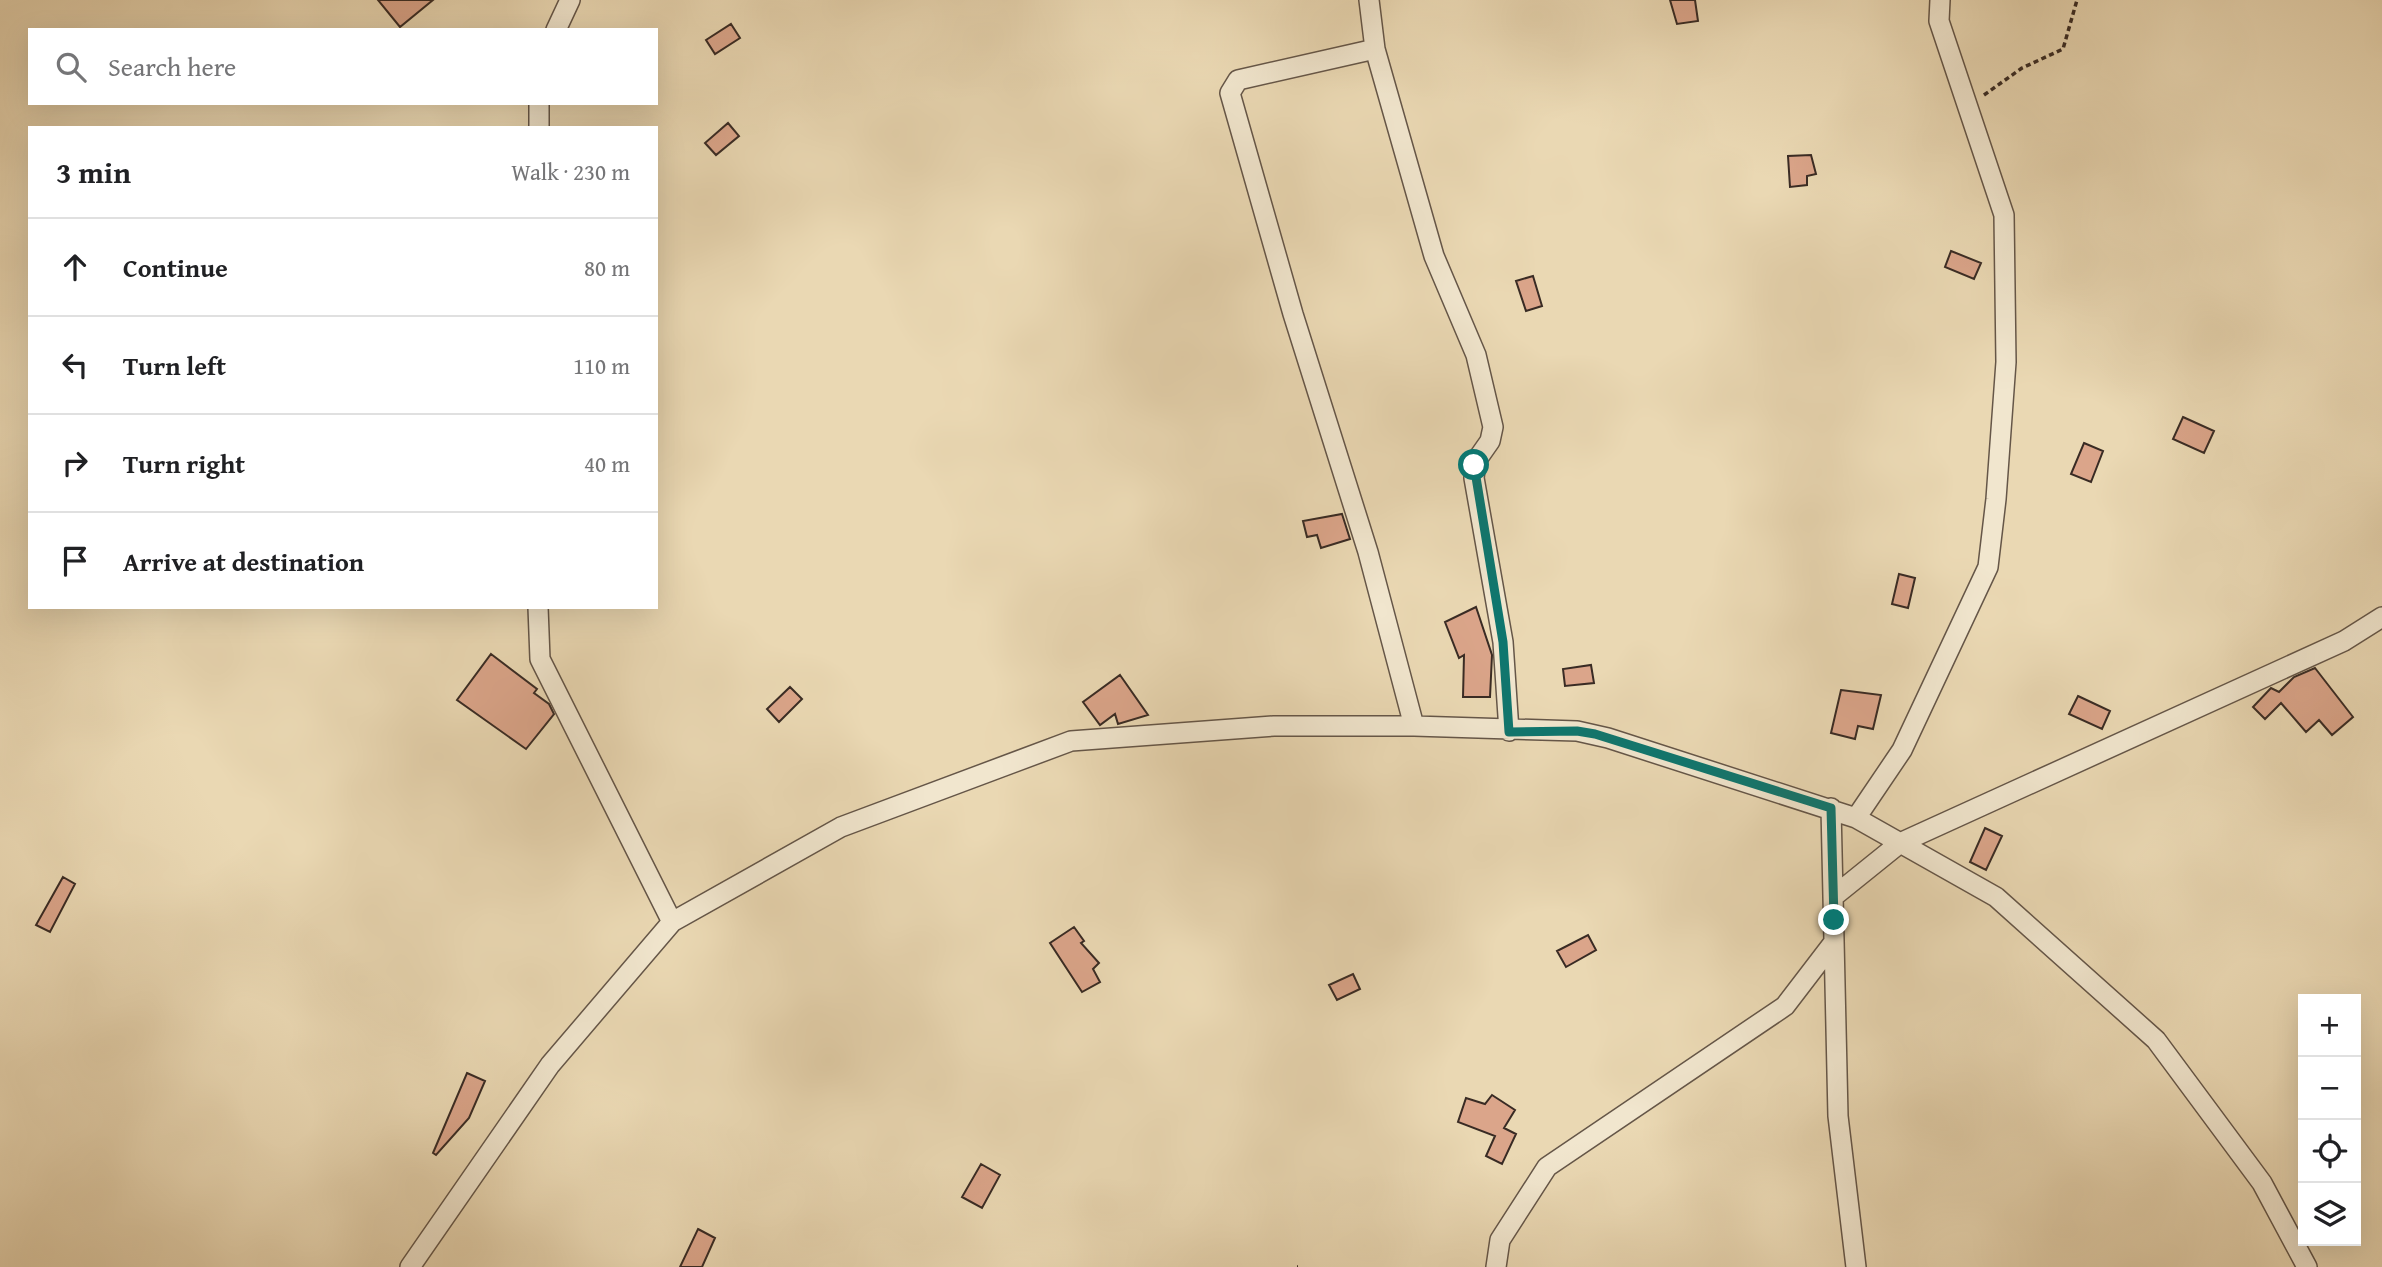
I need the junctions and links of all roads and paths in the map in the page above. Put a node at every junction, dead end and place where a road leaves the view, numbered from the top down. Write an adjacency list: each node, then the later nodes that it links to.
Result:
1 (570, 0): 5 (street)
2 (1369, 0): 6 (street)
3 (1940, 0): 8 (street)
4 (2077, 0): 8 (path)
5 (557, 28)
6 (1375, 49): 12 (street); 13 (street)
7 (539, 105): 9 (street)
8 (1968, 107): 15 (street)
9 (539, 126)
10 (538, 609): 18 (street)
11 (2382, 617): 16 (street)
12 (1414, 726): 13 (street); 18 (street)
13 (1509, 732): 14 (street)
14 (1831, 808): 15 (street); 17 (street)
15 (1856, 818): 16 (street)
16 (1900, 843): 17 (street); 23 (street)
17 (1833, 897): 19 (street)
18 (673, 922): 20 (street)
19 (1834, 942): 21 (street); 22 (street)
20 (411, 1267)
21 (1496, 1267)
22 (1856, 1267)
23 (2307, 1267)

